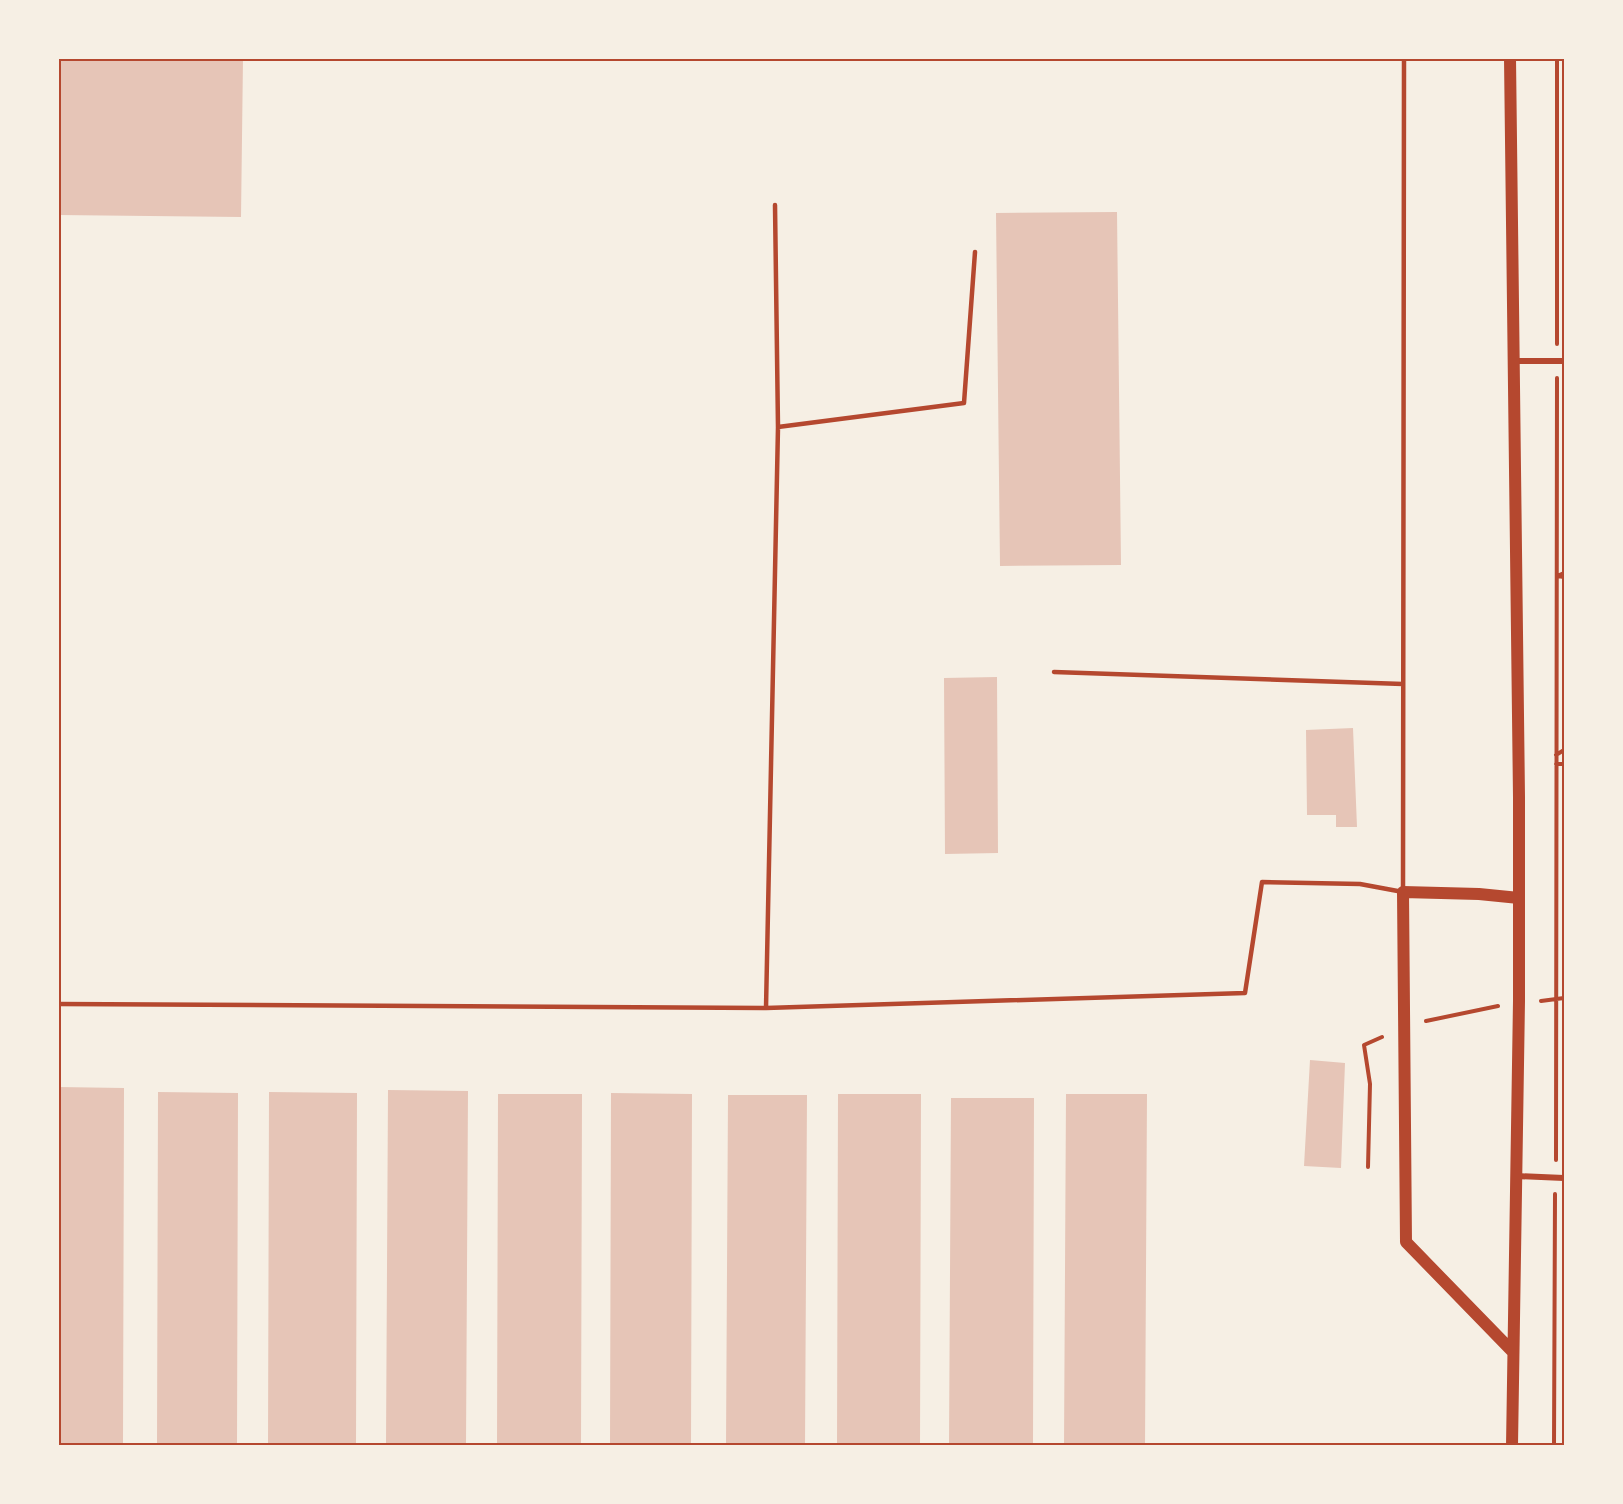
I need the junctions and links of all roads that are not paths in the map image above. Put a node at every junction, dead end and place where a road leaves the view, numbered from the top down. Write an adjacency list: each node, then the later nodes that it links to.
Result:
1 (1404, 58): 9 (lane)
2 (1510, 58): 5 (main road)
3 (775, 205): 7 (lane)
4 (975, 252): 7 (lane)
5 (1513, 361): 6 (street); 11 (main road)
6 (1561, 361)
7 (778, 427): 13 (lane)
8 (1054, 672): 9 (lane)
9 (1404, 684): 10 (lane)
10 (1403, 892): 11 (main road); 13 (lane); 16 (main road)
11 (1519, 898): 14 (main road)
12 (58, 1004): 13 (lane)
13 (766, 1008)
14 (1516, 1176): 15 (street); 16 (main road)
15 (1564, 1178)
16 (1513, 1352): 17 (main road)
17 (1512, 1446)

